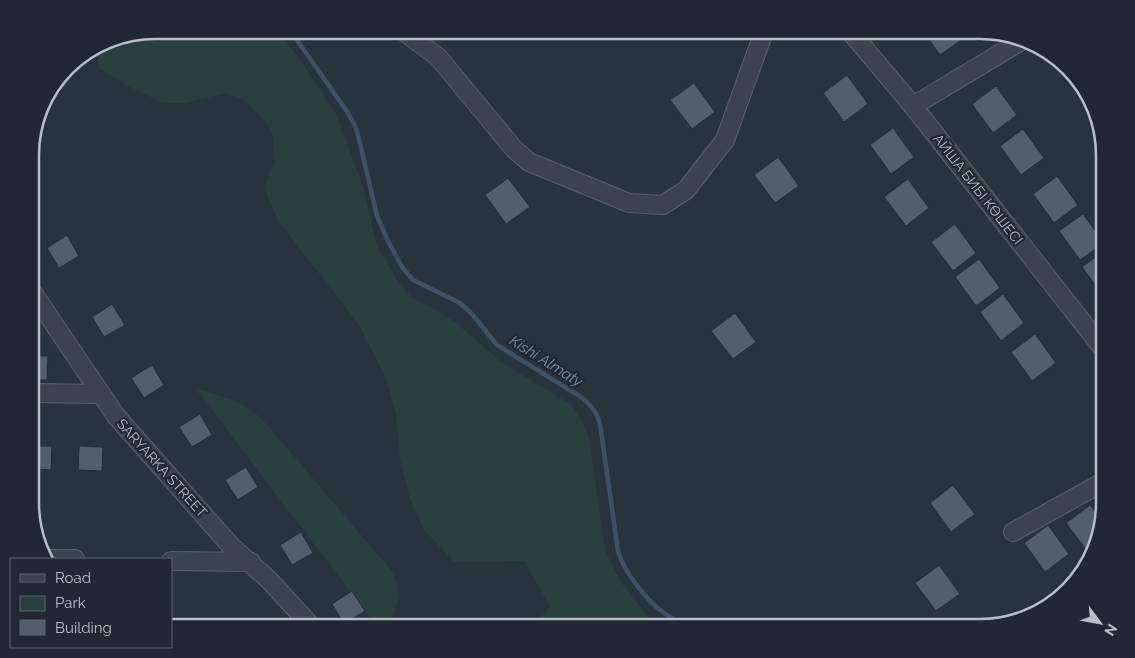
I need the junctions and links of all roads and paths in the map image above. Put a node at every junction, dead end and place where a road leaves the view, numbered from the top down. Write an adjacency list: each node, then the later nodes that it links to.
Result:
1 (414, 39): 2 (street)
2 (762, 39)
3 (857, 39): 5 (street, АЙША БИБІ КӨШЕСІ)
4 (1015, 45): 5 (street)
5 (913, 106): 7 (street, АЙША БИБІ КӨШЕСІ)
6 (39, 301): 9 (street, SARYARKA STREET)
7 (1096, 340)
8 (39, 393): 9 (street)
9 (100, 394): 13 (street, SARYARKA STREET)
10 (1096, 486): 11 (street)
11 (1013, 532)
12 (172, 561): 13 (street)
13 (250, 562): 14 (street, SARYARKA STREET)
14 (304, 619)

